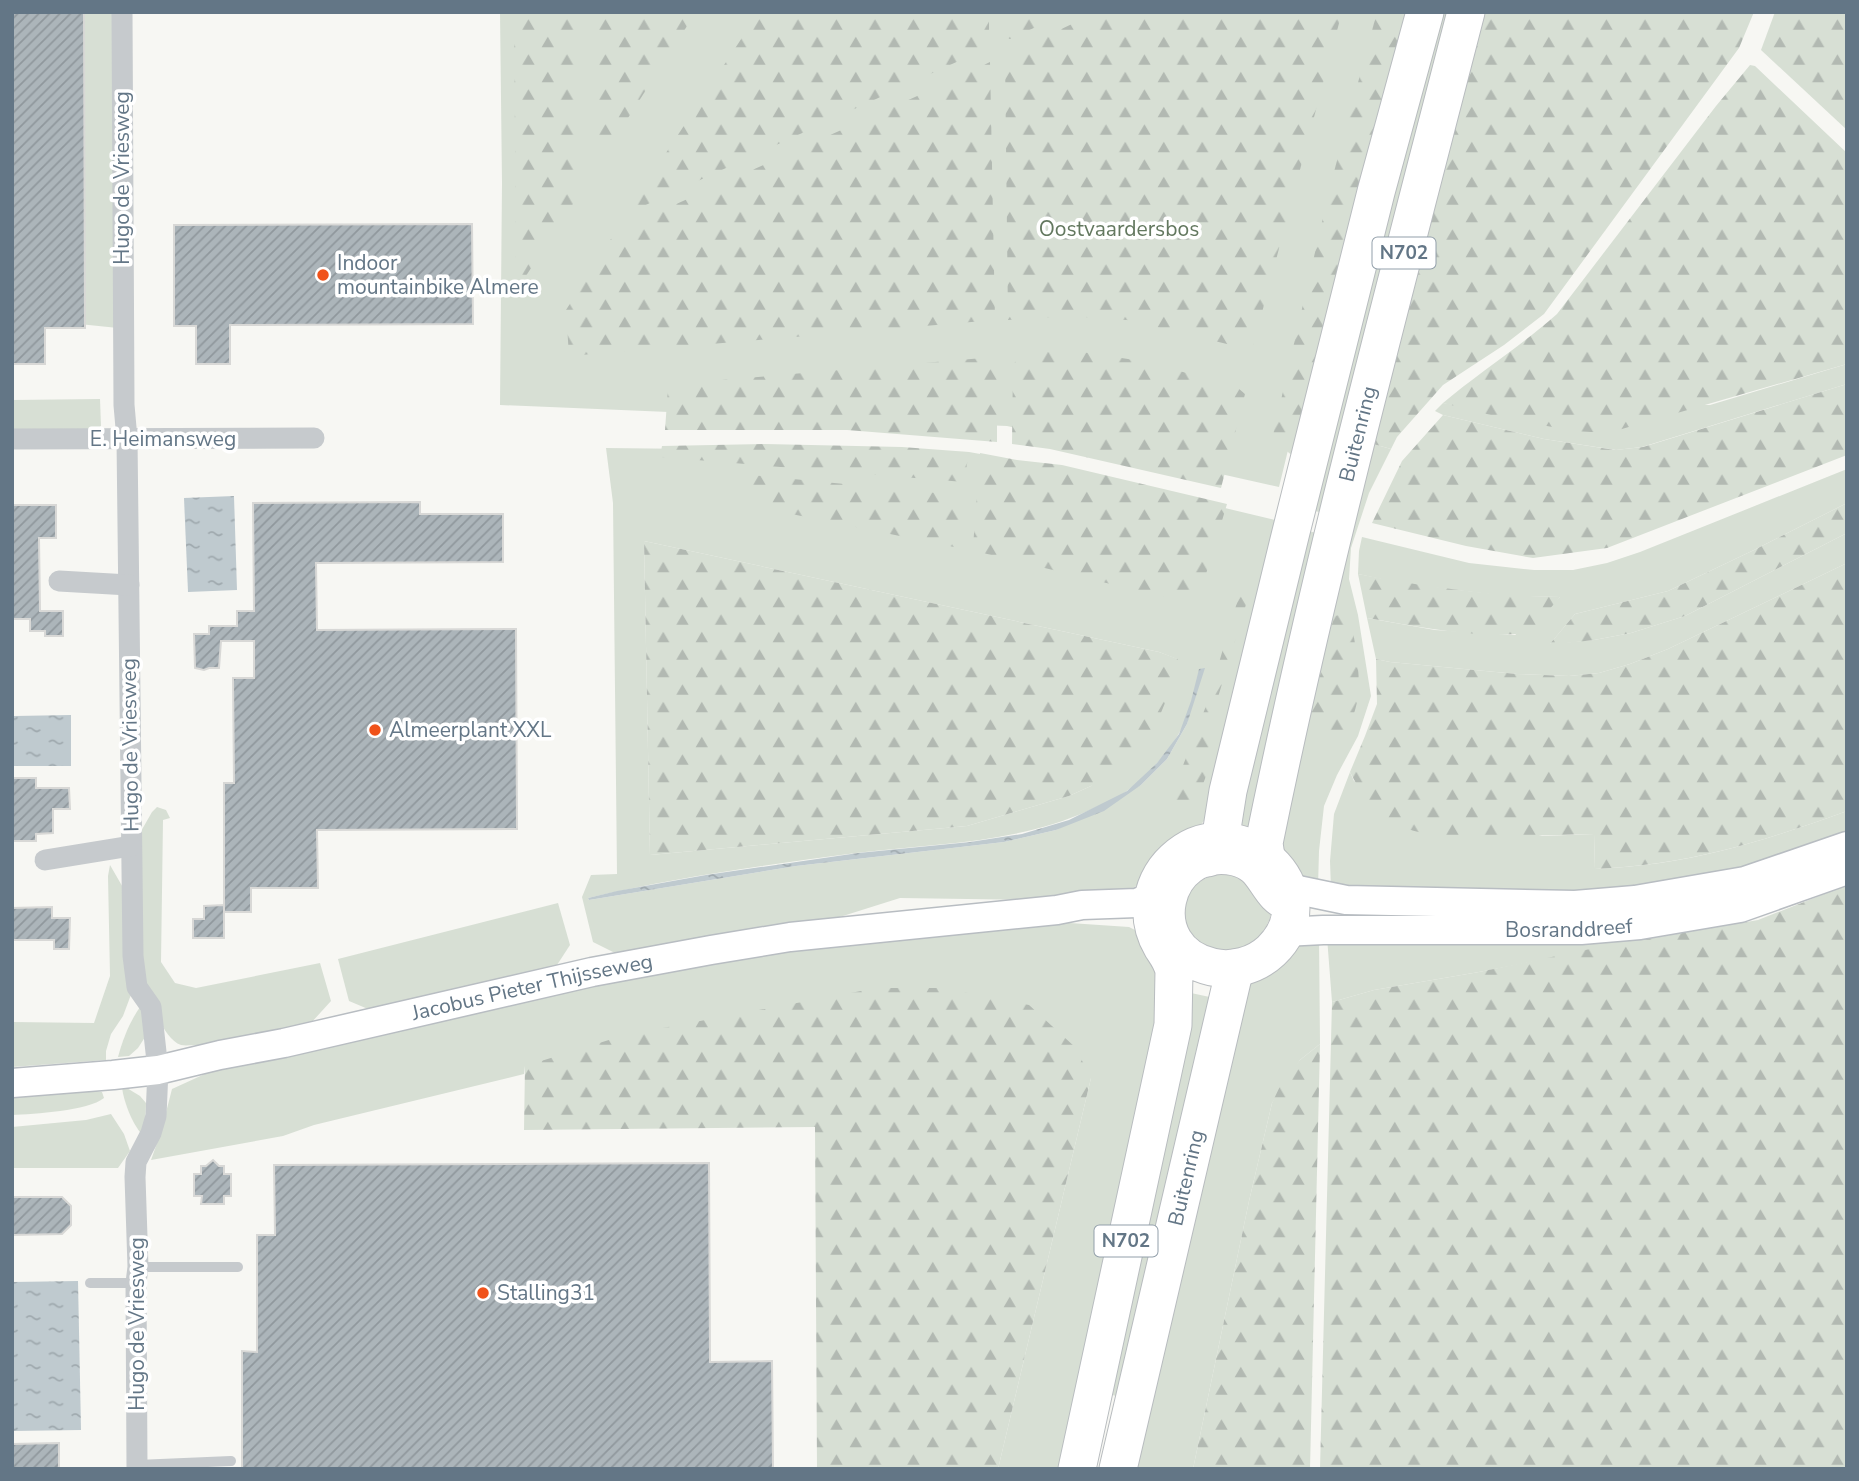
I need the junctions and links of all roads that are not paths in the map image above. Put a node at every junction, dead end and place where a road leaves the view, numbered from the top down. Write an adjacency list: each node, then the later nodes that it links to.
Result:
1 (121, 12): 6 (street, Hugo de Vriesweg)
2 (1425, 12): 11 (highway, Buitenring / N702)
3 (1465, 12): 14 (highway, Buitenring / N702)
4 (314, 438): 6 (street, E. Heimansweg)
5 (12, 439): 6 (street, E. Heimansweg)
6 (127, 439): 8 (street, Hugo de Vriesweg)
7 (60, 581): 8 (street)
8 (129, 585): 9 (street, Hugo de Vriesweg)
9 (131, 846): 12 (street); 17 (street, Hugo de Vriesweg)
10 (1847, 846): 14 (street, Bosranddreef)
11 (1211, 847): 14 (highway); 14 (highway); 15 (highway, N702)
12 (45, 860)
13 (1847, 870): 14 (street, Bosranddreef)
14 (1281, 894): 16 (highway)
15 (1166, 931): 16 (highway); 17 (street, Jacobus Pieter Thijsseweg); 24 (highway, Buitenring / N702)
16 (1235, 968): 25 (highway, Buitenring / N702)
17 (158, 1070): 18 (street, Jacobus Pieter Thijsseweg); 20 (street, Hugo de Vriesweg)
18 (12, 1083)
19 (238, 1266): 20 (lane)
20 (137, 1275): 21 (lane); 23 (street, Hugo de Vriesweg)
21 (90, 1283)
22 (231, 1461): 23 (lane)
23 (137, 1467)
24 (1077, 1469)
25 (1118, 1469)

